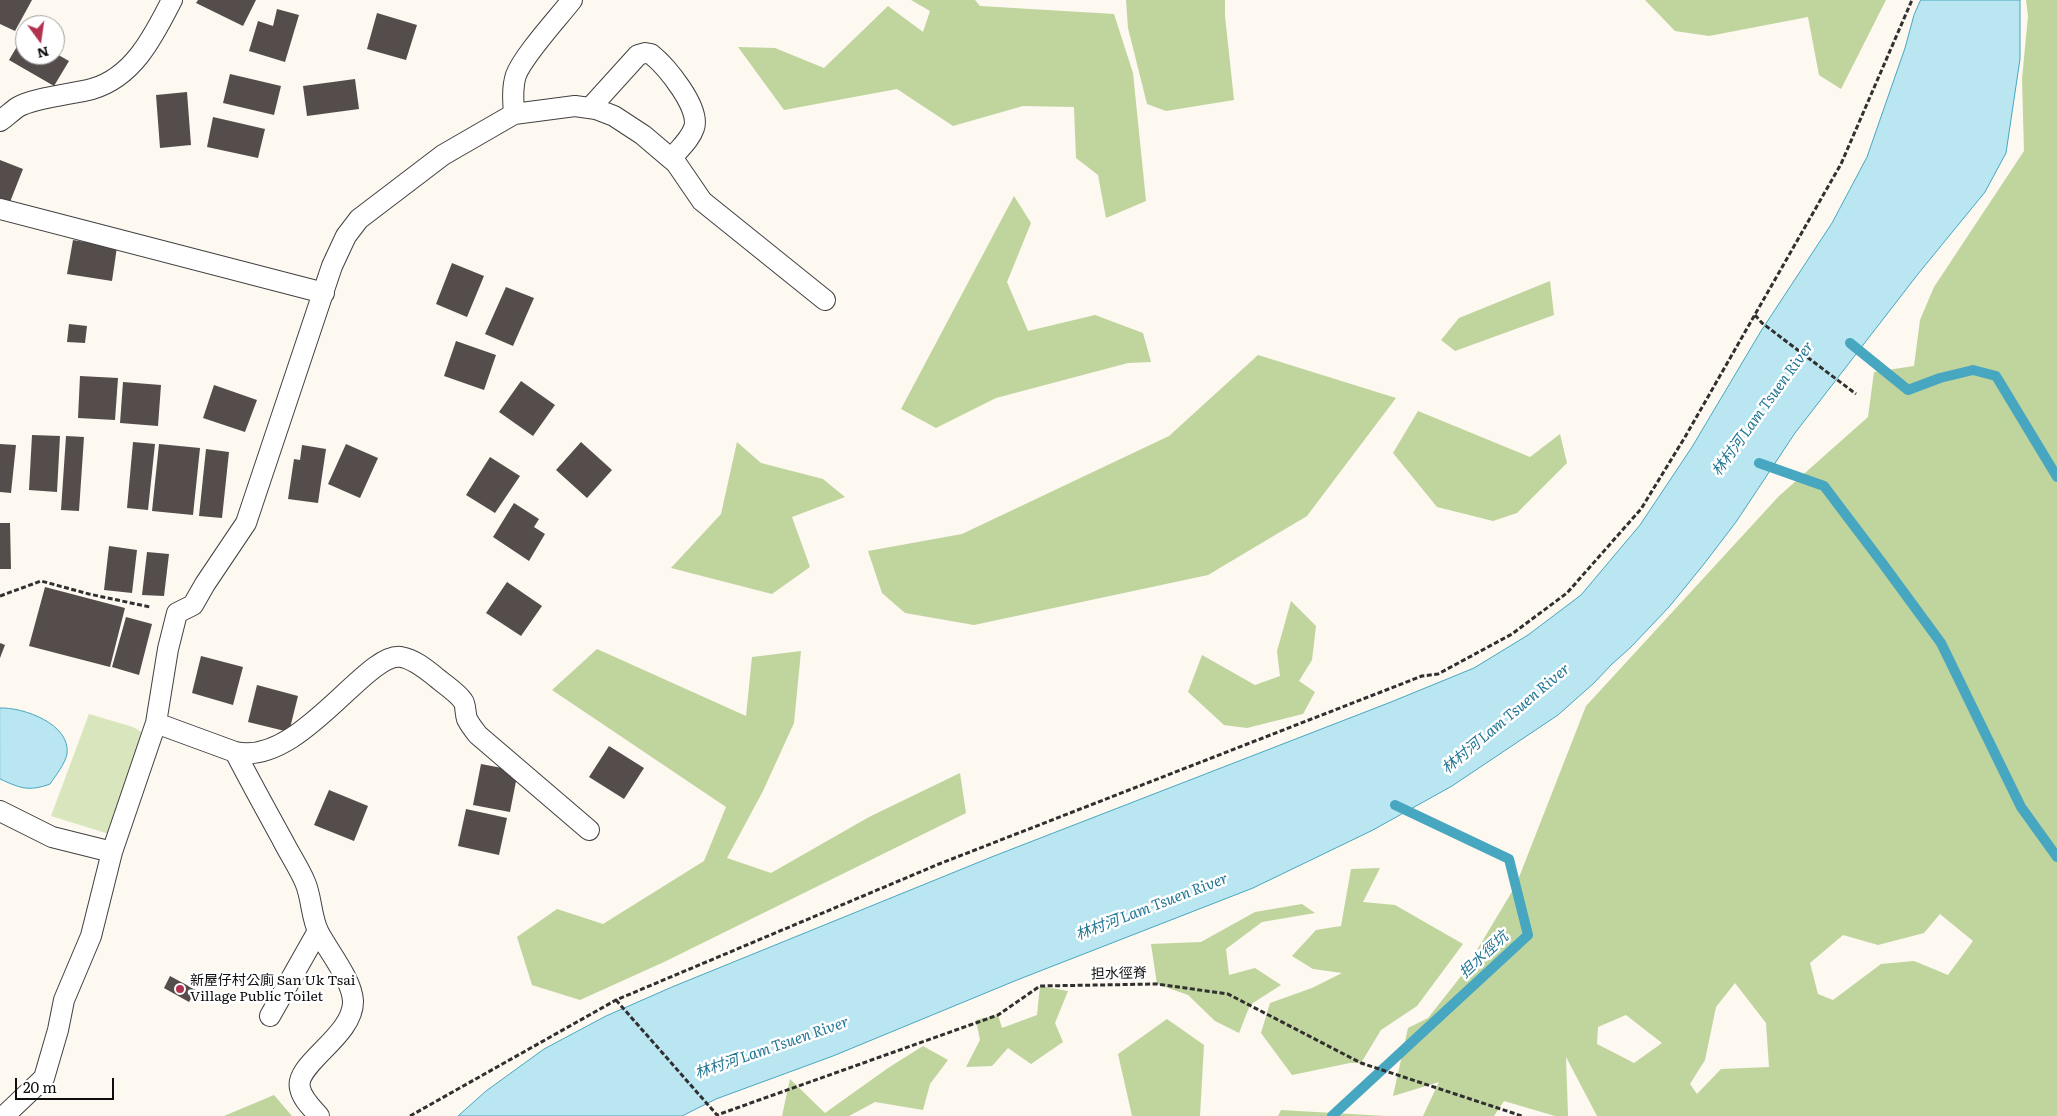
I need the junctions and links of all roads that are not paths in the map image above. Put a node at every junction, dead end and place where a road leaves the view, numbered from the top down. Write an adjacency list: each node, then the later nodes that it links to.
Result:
1 (172, 0): 5 (lane)
2 (572, 0): 4 (lane)
3 (590, 108): 4 (lane); 6 (lane); 6 (lane)
4 (514, 114): 8 (lane)
5 (0, 121)
6 (671, 158): 9 (lane)
7 (0, 210): 8 (lane)
8 (324, 293): 10 (lane)
9 (826, 300)
10 (156, 723): 11 (lane); 14 (lane)
11 (235, 752): 13 (lane); 15 (lane)
12 (0, 811): 14 (lane)
13 (589, 830)
14 (112, 852): 17 (lane)
15 (318, 931): 16 (lane); 18 (lane)
16 (270, 1016)
17 (4, 1116)
18 (319, 1116)

